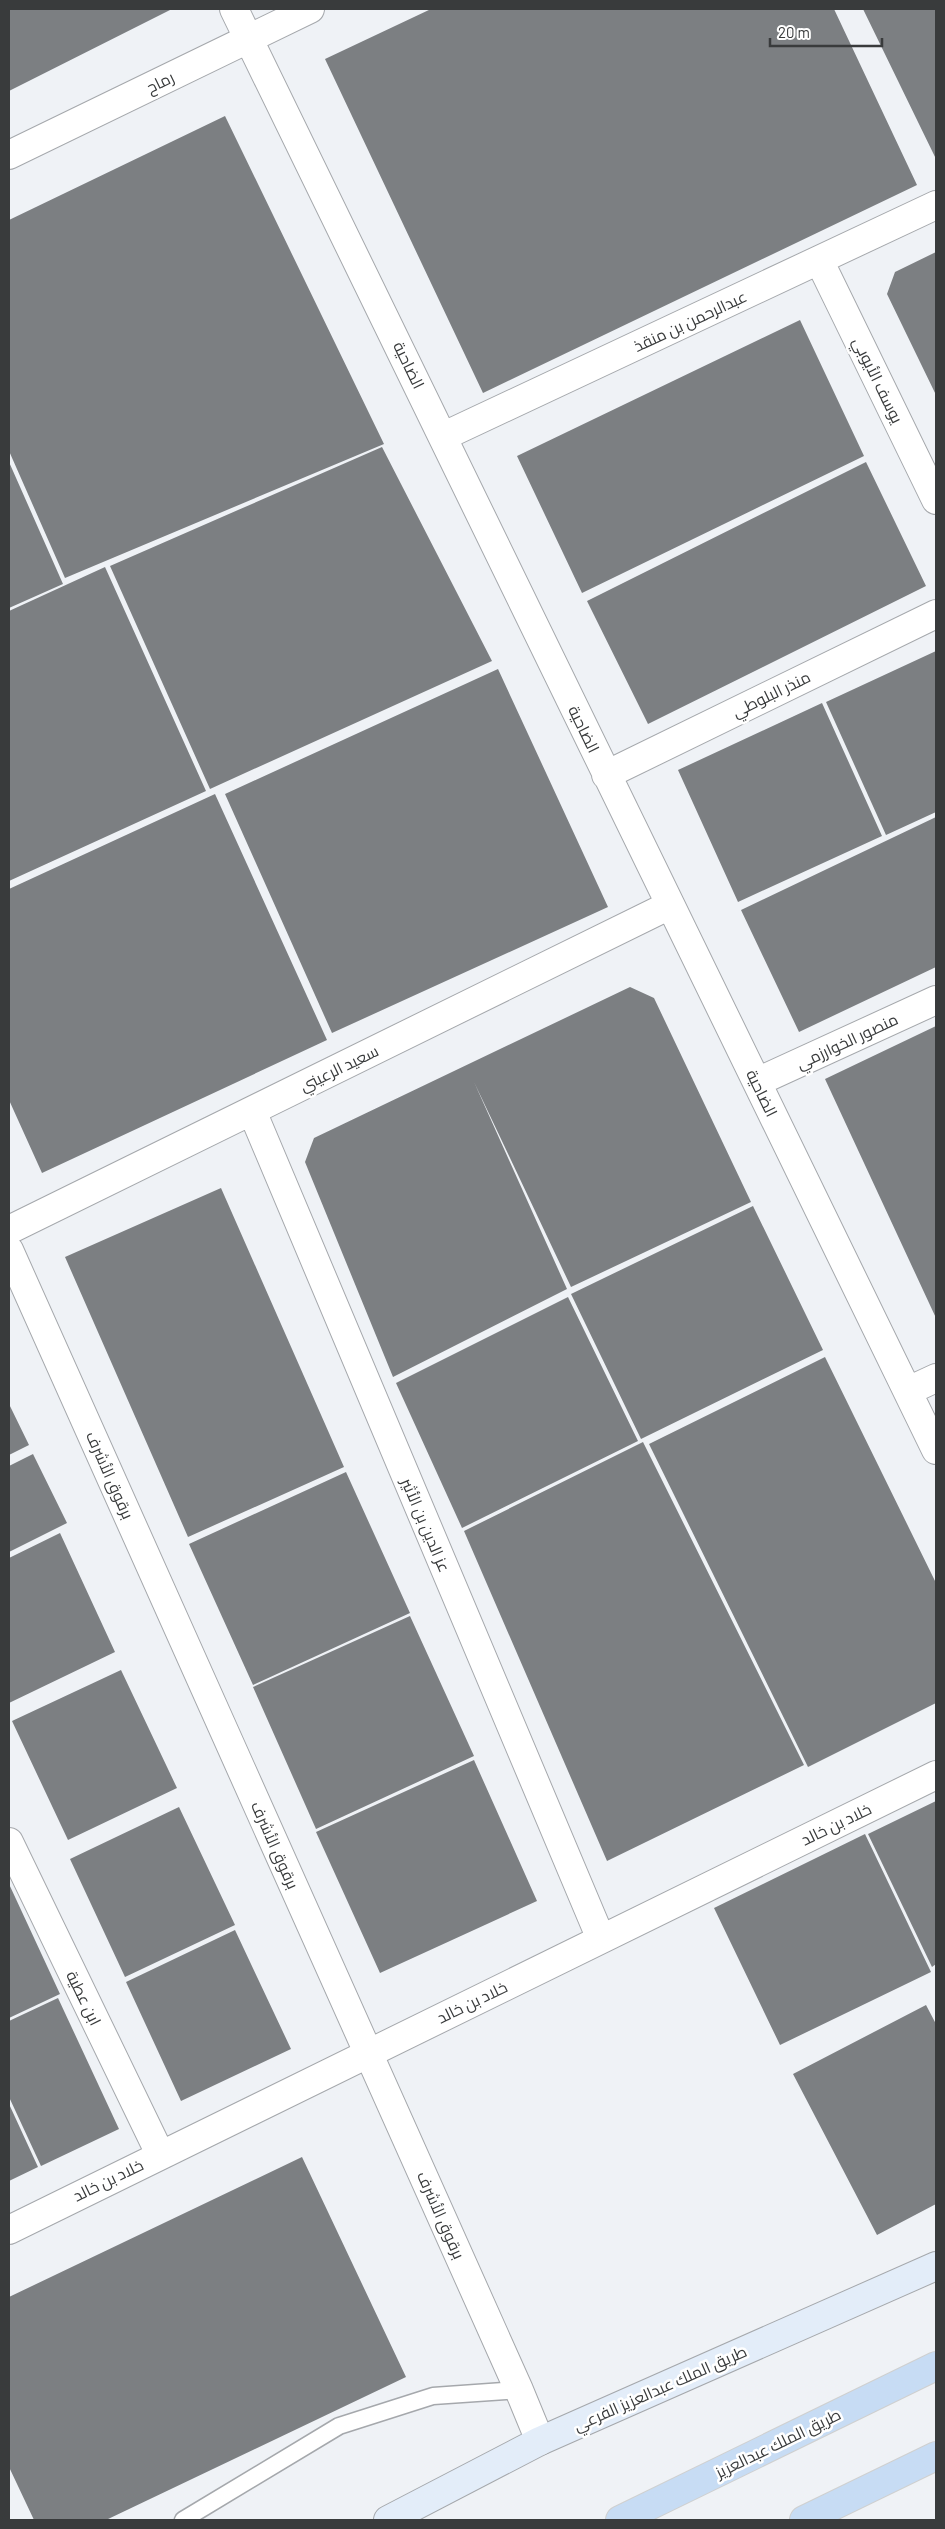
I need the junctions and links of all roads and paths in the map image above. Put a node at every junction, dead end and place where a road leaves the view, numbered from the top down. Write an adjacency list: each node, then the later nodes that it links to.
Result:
1 (234, 9): 3 (street, الضاحية)
2 (310, 9): 3 (street, رماح)
3 (250, 38): 4 (street, رماح); 7 (street, الضاحية)
4 (9, 155)
5 (936, 205): 6 (street, عبدالرحمن بن منقذ)
6 (819, 260): 7 (street, عبدالرحمن بن منقذ); 8 (street, يوسف الأيوبي)
7 (444, 436): 10 (street, الضاحية)
8 (936, 500)
9 (936, 614): 10 (street, منذر البلوطي)
10 (606, 775): 11 (street, الضاحية)
11 (670, 905): 13 (street, الضاحية); 14 (street, سعيد الرعيني)
12 (936, 1000): 13 (street, منصور الخوارزمي)
13 (757, 1082): 18 (street, الضاحية)
14 (252, 1111): 15 (street, سعيد الرعيني); 22 (street, عز الدين بن الأثير)
15 (9, 1230)
16 (9, 1250): 23 (street, برقوق الأشرف)
17 (936, 1378): 18 (street)
18 (908, 1391): 19 (street, الضاحية)
19 (936, 1450)
20 (936, 1776): 22 (street, خلاد بن خالد)
21 (9, 1842): 24 (street, ابن عطية)
22 (601, 1939): 23 (street, خلاد بن خالد)
23 (368, 2053): 24 (street, خلاد بن خالد); 28 (street, برقوق الأشرف)
24 (160, 2154): 25 (street, خلاد بن خالد)
25 (9, 2230)
26 (936, 2266): 29 (street, طريق الملك عبدالعزيز الفرعي)
27 (936, 2366): 33 (main road, طريق الملك عبدالعزيز)
28 (520, 2390): 29 (street, برقوق الأشرف); 31 (lane)
29 (540, 2441): 32 (street, طريق الملك عبدالعزيز الفرعي)
30 (936, 2456): 34 (main road)
31 (183, 2520)
32 (388, 2520)
33 (620, 2520)
34 (804, 2520)

